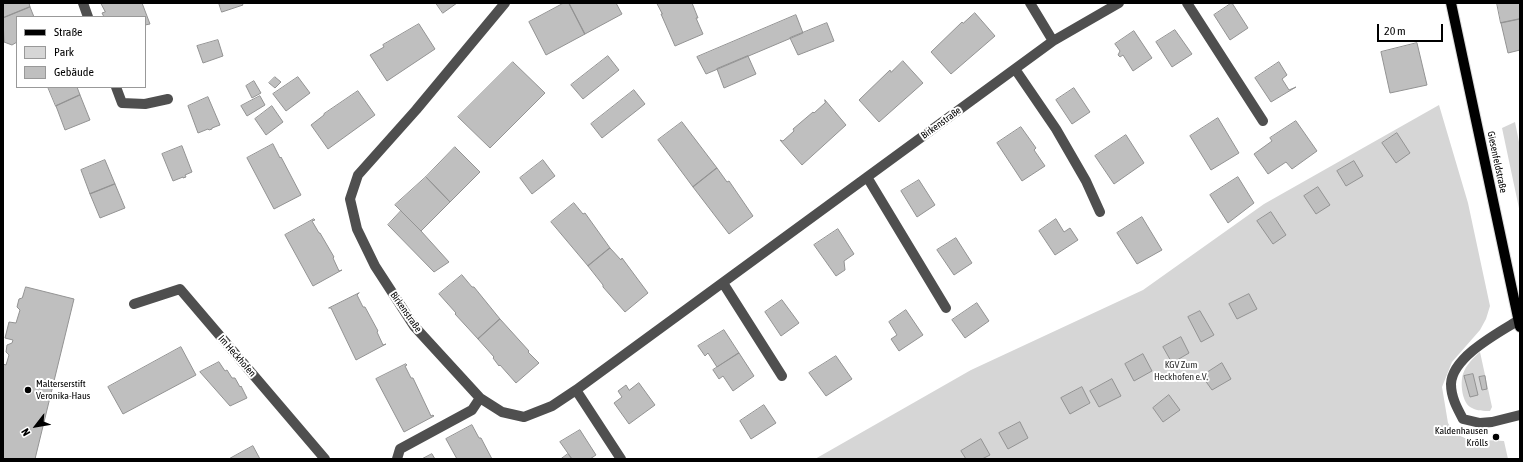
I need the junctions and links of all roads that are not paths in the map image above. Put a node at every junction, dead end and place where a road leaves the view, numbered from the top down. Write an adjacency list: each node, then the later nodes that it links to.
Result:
1 (83, 3): 7 (street)
2 (505, 3): 21 (street, Birkenstraße)
3 (1030, 3): 8 (street)
4 (1118, 3): 8 (street, Birkenstraße)
5 (1187, 3): 12 (street)
6 (1451, 3): 18 (main road, Giesenfeldstraße)
7 (88, 16)
8 (1052, 41): 9 (street, Birkenstraße)
9 (1015, 69): 13 (street, Birkenstraße); 14 (street)
10 (116, 88): 11 (street)
11 (168, 99)
12 (1263, 121)
13 (867, 177): 15 (street, Birkenstraße); 17 (street)
14 (1100, 212)
15 (723, 283): 19 (street); 20 (street, Birkenstraße)
16 (134, 304): 23 (street, Im Heckhofen)
17 (946, 308)
18 (1519, 323): 22 (street)
19 (782, 376)
20 (576, 390): 21 (street, Birkenstraße); 25 (street)
21 (480, 398): 24 (street)
22 (1520, 415)
23 (325, 459)
24 (397, 459)
25 (621, 459)

